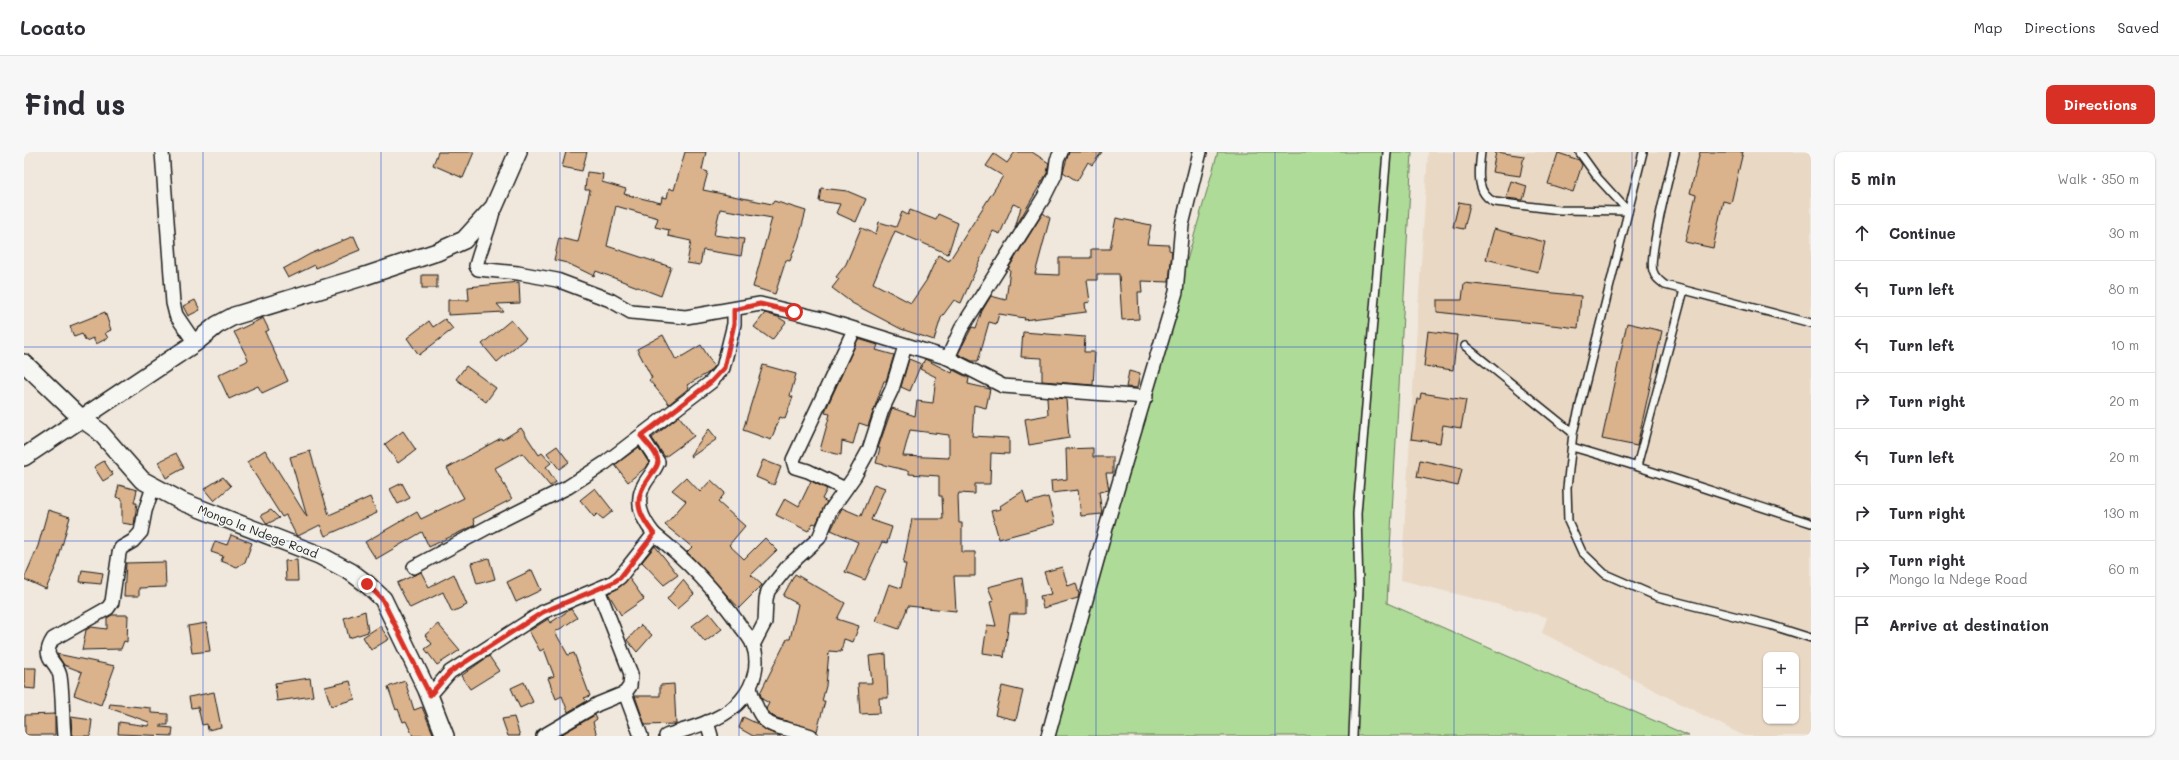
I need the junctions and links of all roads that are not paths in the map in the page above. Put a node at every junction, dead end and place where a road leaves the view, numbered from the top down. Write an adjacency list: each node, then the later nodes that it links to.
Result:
1 (162, 152): 16 (street)
2 (518, 152): 10 (street)
3 (1061, 152): 19 (street)
4 (1200, 152): 21 (street)
5 (1386, 152): 48 (lane)
6 (1481, 152): 11 (lane)
7 (1643, 152): 11 (lane)
8 (1675, 152): 12 (lane)
9 (1580, 153): 11 (lane)
10 (494, 207): 13 (street); 16 (street)
11 (1628, 210): 23 (lane)
12 (1684, 290): 14 (lane); 27 (lane)
13 (734, 310): 15 (street); 24 (street)
14 (1811, 323)
15 (854, 330): 17 (street); 29 (street)
16 (195, 343): 22 (street)
17 (905, 346): 19 (street); 29 (street)
18 (1465, 346): 23 (lane)
19 (948, 358): 21 (street)
20 (24, 363): 22 (street, Mongo la Ndege Road)
21 (1146, 397): 47 (street)
22 (81, 418): 26 (street); 28 (street, Mongo la Ndege Road)
23 (1573, 433): 25 (lane)
24 (641, 436): 31 (street); 32 (street)
25 (1572, 447): 27 (lane); 34 (lane)
26 (24, 457)
27 (1637, 466): 30 (lane)
28 (153, 487): 38 (street, Mongo la Ndege Road); 40 (street)
29 (845, 489): 35 (street)
30 (1811, 523)
31 (654, 534): 33 (street); 35 (street)
32 (414, 568)
33 (598, 589): 37 (street); 38 (street)
34 (1811, 638)
35 (753, 645): 36 (street)
36 (750, 688): 39 (street); 46 (street)
37 (625, 693): 42 (street); 43 (street)
38 (430, 695): 41 (street, Mongo la Ndege Road)
39 (707, 722): 44 (street); 45 (street)
40 (64, 736)
41 (445, 736)
42 (543, 736)
43 (642, 736)
44 (666, 736)
45 (711, 736)
46 (811, 736)
47 (1048, 736)
48 (1353, 736)

